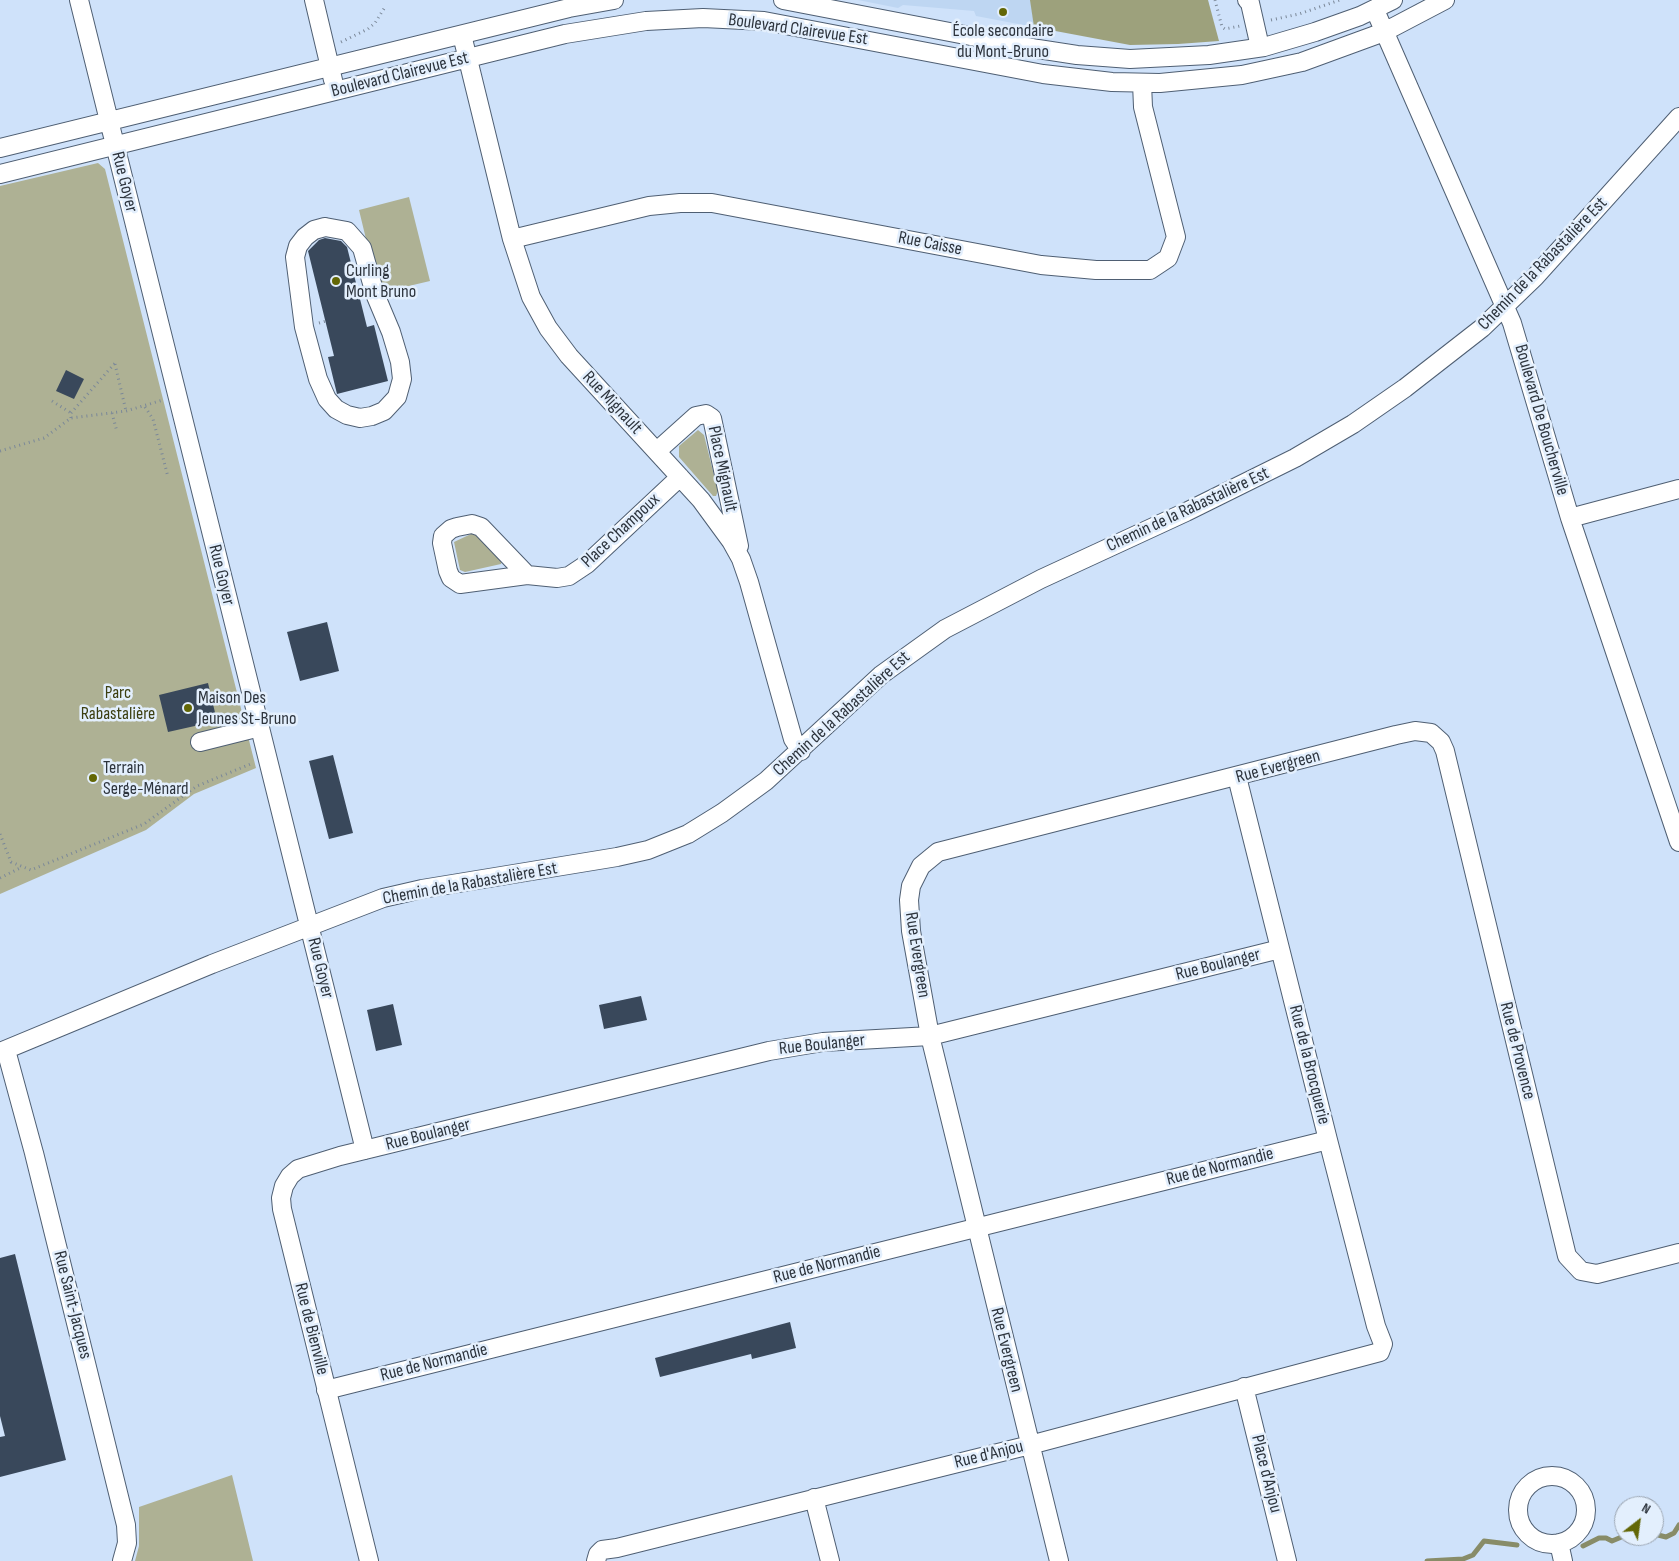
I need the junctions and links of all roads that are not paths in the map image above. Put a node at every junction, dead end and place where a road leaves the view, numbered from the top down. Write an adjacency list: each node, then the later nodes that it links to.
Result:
1 (79, 0): 17 (street, Rue Goyer)
2 (314, 0): 13 (street)
3 (614, 0): 10 (street, Boulevard Clairevue Est)
4 (783, 0): 11 (street, Boulevard Clairevue Est)
5 (1247, 0): 11 (street)
6 (1393, 0): 8 (street, Boulevard Clairevue Est)
7 (1445, 0): 9 (street, Boulevard Clairevue Est)
8 (1375, 10): 9 (street, Boulevard De Boucherville); 11 (street, Boulevard Clairevue Est)
9 (1384, 32): 14 (street, Boulevard Clairevue Est); 22 (street, Boulevard De Boucherville)
10 (462, 35): 12 (street, Rue Mignault); 13 (street, Boulevard Clairevue Est)
11 (1260, 48)
12 (468, 58): 14 (street, Boulevard Clairevue Est); 15 (street, Boulevard Clairevue Est); 21 (street, Rue Mignault)
13 (330, 68): 15 (street); 17 (street, Boulevard Clairevue Est)
14 (1142, 83): 21 (street, Rue Caisse)
15 (336, 91): 18 (street, Boulevard Clairevue Est)
16 (1679, 117): 22 (street, Chemin de la Rabastalière Est)
17 (109, 120): 18 (street, Rue Goyer); 19 (street, Boulevard Clairevue Est)
18 (115, 146): 20 (street, Boulevard Clairevue Est); 30 (street, Rue Goyer)
19 (0, 148)
20 (0, 174)
21 (512, 239): 24 (street, Rue Mignault)
22 (1505, 306): 27 (street, Boulevard De Boucherville); 33 (street, Chemin de la Rabastalière Est)
23 (304, 327): 23 (street)
24 (657, 451): 25 (street, Rue Mignault); 28 (street, Place Mignault)
25 (680, 477): 28 (street, Rue Mignault); 29 (street, Place Champoux)
26 (1679, 489): 27 (street)
27 (1570, 518): 35 (street, Boulevard De Boucherville)
28 (741, 559): 33 (street, Rue Mignault)
29 (527, 575): 29 (street, Place Champoux)
30 (260, 727): 32 (street); 36 (street, Rue Goyer)
31 (1431, 733): 34 (street, Rue Evergreen); 43 (street, Rue de Provence)
32 (200, 742)
33 (801, 751): 36 (street, Chemin de la Rabastalière Est)
34 (1237, 778): 37 (street, Rue de la Brocquerie); 38 (street, Rue Evergreen)
35 (1679, 842)
36 (310, 926): 39 (street, Chemin de la Rabastalière Est); 41 (street, Rue Goyer)
37 (1280, 949): 38 (street, Rue Boulanger); 40 (street, Rue de la Brocquerie)
38 (930, 1036): 41 (street, Rue Boulanger); 42 (street, Rue Evergreen)
39 (3, 1051): 51 (street, Rue Saint-Jacques)
40 (1328, 1140): 42 (street, Rue de Normandie); 44 (street, Rue de la Brocquerie)
41 (365, 1150): 46 (street, Rue de Bienville)
42 (976, 1228): 46 (street, Rue de Normandie); 47 (street, Rue Evergreen)
43 (1679, 1253)
44 (1380, 1352): 45 (street, Rue d'Anjou)
45 (1244, 1386): 47 (street, Rue d'Anjou); 55 (street, Place d'Anjou)
46 (326, 1390): 52 (street, Rue de Bienville)
47 (1030, 1445): 48 (street, Rue d'Anjou); 54 (street, Rue Evergreen)
48 (814, 1498): 50 (street, Rue d'Anjou); 53 (street)
49 (1559, 1543): 56 (street)
50 (597, 1557)
51 (122, 1561)
52 (369, 1561)
53 (830, 1561)
54 (1059, 1561)
55 (1287, 1561)
56 (1563, 1561)

